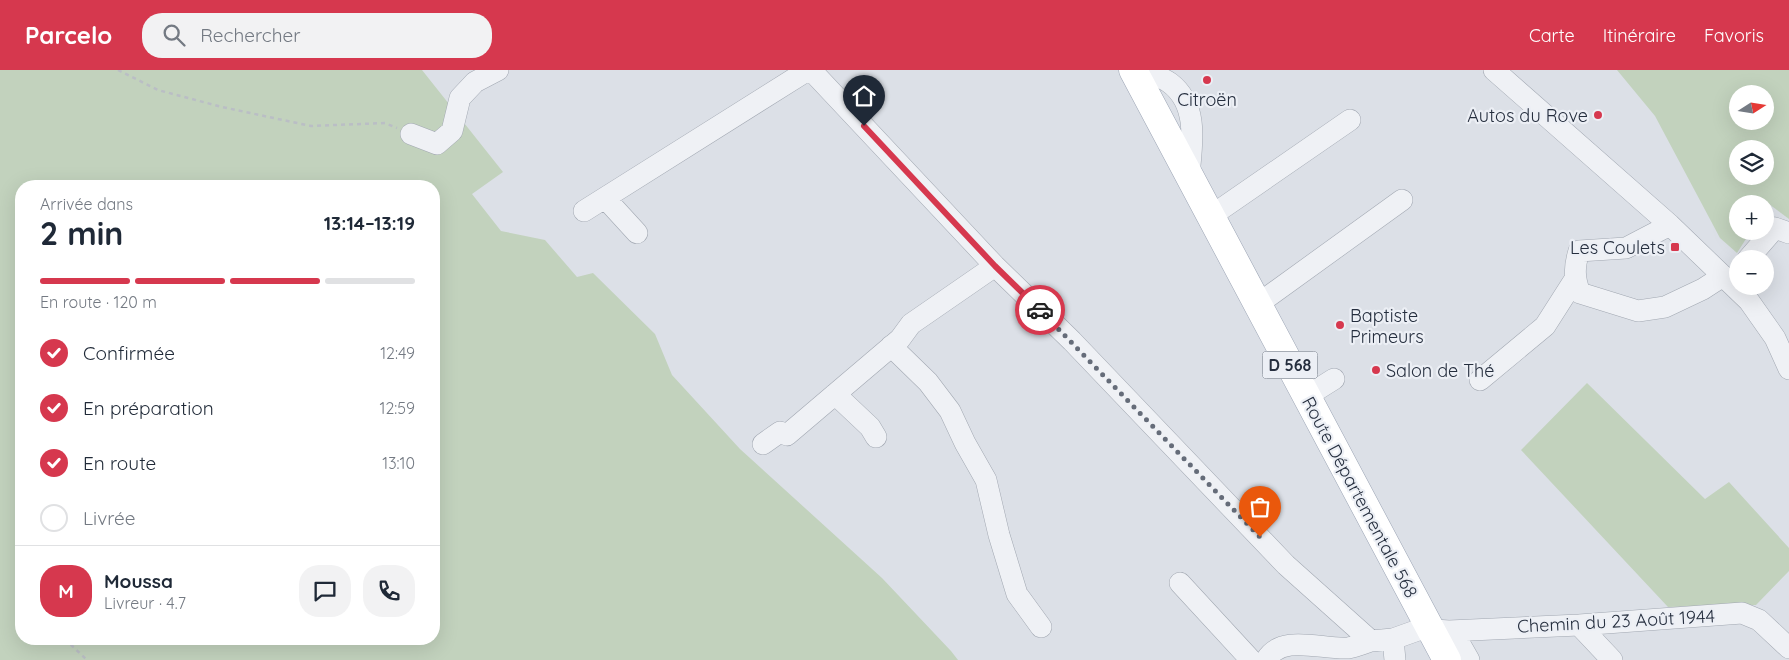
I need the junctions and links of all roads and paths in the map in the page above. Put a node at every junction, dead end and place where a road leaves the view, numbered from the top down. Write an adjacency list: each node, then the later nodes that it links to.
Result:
1 (118, 70): 8 (path)
2 (498, 70): 8 (street)
3 (810, 70): 10 (street); 18 (street)
4 (1133, 70): 9 (main road, Route Départementale 568 / D 568)
5 (1141, 70): 9 (street)
6 (1494, 70): 14 (street)
7 (1350, 120): 13 (street)
8 (411, 134)
9 (1189, 175): 13 (main road, Route Départementale 568 / D 568)
10 (605, 198): 12 (street); 15 (street)
11 (1402, 200): 23 (street)
12 (584, 211)
13 (1211, 216): 23 (main road, Route Départementale 568 / D 568)
14 (1670, 225): 19 (street); 21 (street)
15 (637, 233)
16 (1789, 233): 17 (street)
17 (1756, 250)
18 (995, 266): 24 (street); 35 (street)
19 (1729, 275)
20 (1729, 276): 21 (street)
21 (1575, 279): 27 (street)
22 (1744, 295): 25 (street)
23 (1258, 304): 29 (main road, Route Départementale 568 / D 568)
24 (891, 346): 28 (street); 34 (street)
25 (1789, 369)
26 (1334, 379): 29 (street)
27 (1480, 380)
28 (835, 394): 30 (street); 31 (street)
29 (1306, 396): 36 (main road, Route Départementale 568 / D 568)
30 (876, 437)
31 (763, 444)
32 (1180, 584): 41 (street)
33 (1579, 625): 36 (street, Chemin du 23 Août 1944); 38 (street, Chemin du 23 Août 1944); 44 (street)
34 (1041, 627)
35 (1371, 641): 39 (street); 42 (street)
36 (1438, 643): 39 (street); 43 (street)
37 (71, 645): 40 (path)
38 (1789, 648)
39 (1394, 650)
40 (87, 660)
41 (1250, 660)
42 (1266, 660)
43 (1469, 660)
44 (1612, 660)

